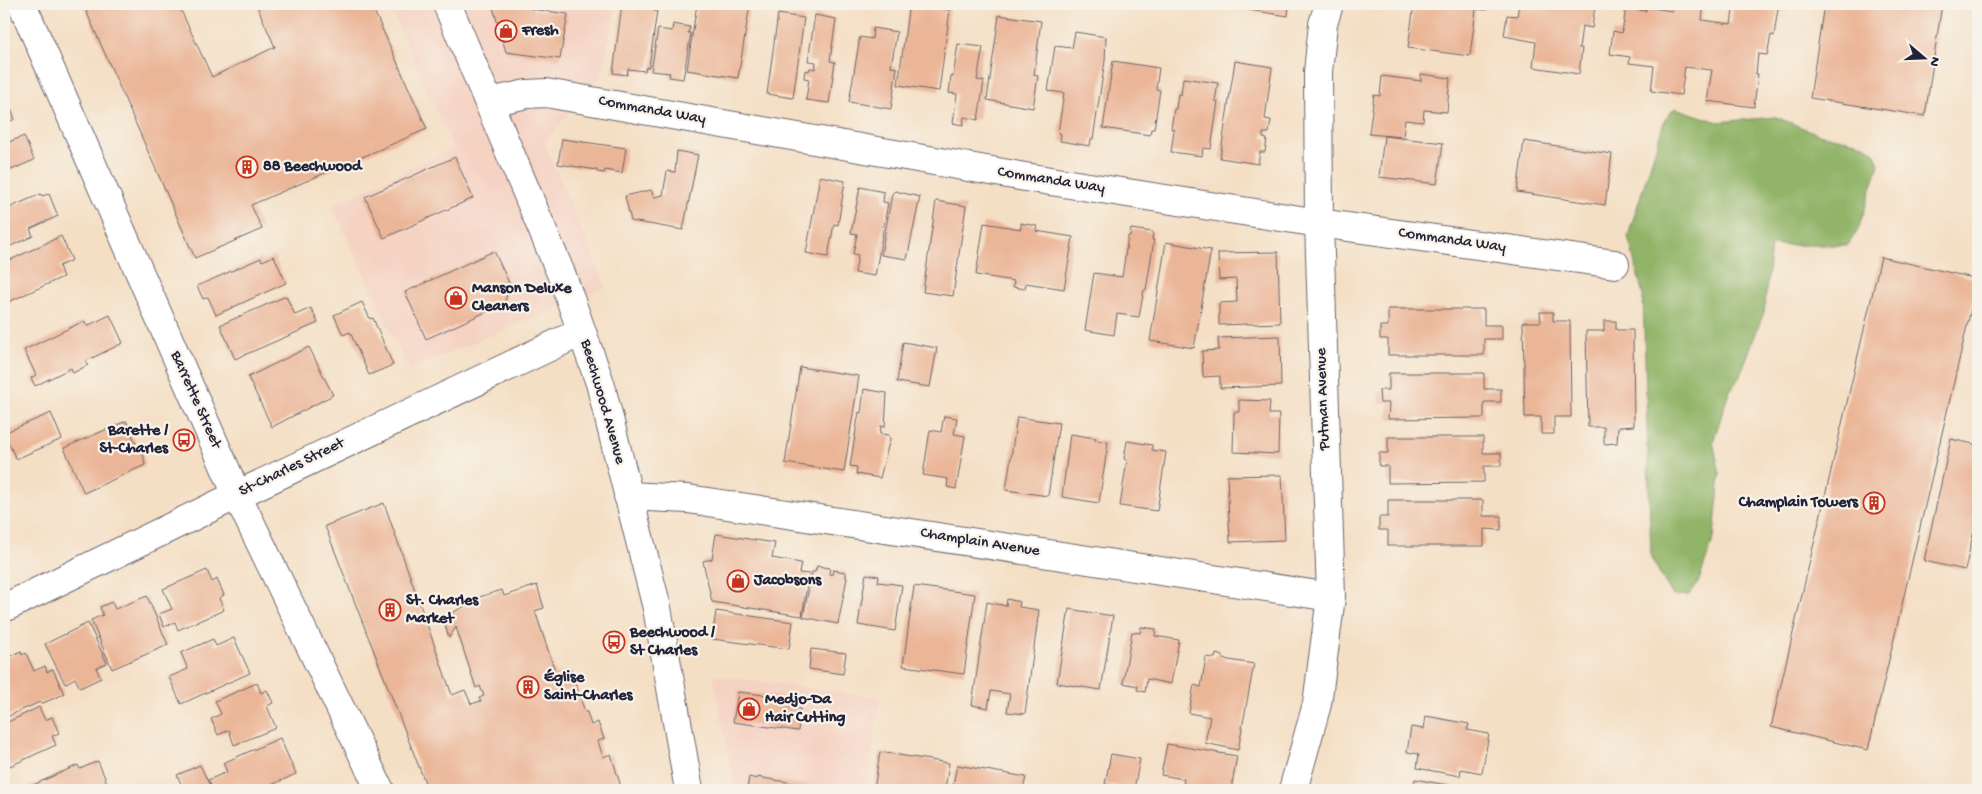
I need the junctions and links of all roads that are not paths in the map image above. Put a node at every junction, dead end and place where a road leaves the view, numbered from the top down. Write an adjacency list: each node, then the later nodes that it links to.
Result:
1 (22, 4): 8 (street, Barrette Street)
2 (447, 4): 4 (street, Beechwood Avenue)
3 (1329, 4): 5 (street, Putman Avenue)
4 (490, 102): 5 (street, Commanda Way); 7 (street, Beechwood Avenue)
5 (1319, 223): 6 (street, Commanda Way); 10 (street, Putman Avenue)
6 (1615, 264)
7 (581, 332): 8 (street, St-Charles Street); 9 (street, Beechwood Avenue)
8 (237, 495): 11 (street, St-Charles Street); 12 (street, Barrette Street)
9 (628, 496): 10 (street, Champlain Avenue); 13 (street, Beechwood Avenue)
10 (1331, 597): 14 (street, Putman Avenue)
11 (4, 608)
12 (380, 790)
13 (690, 790)
14 (1293, 790)

